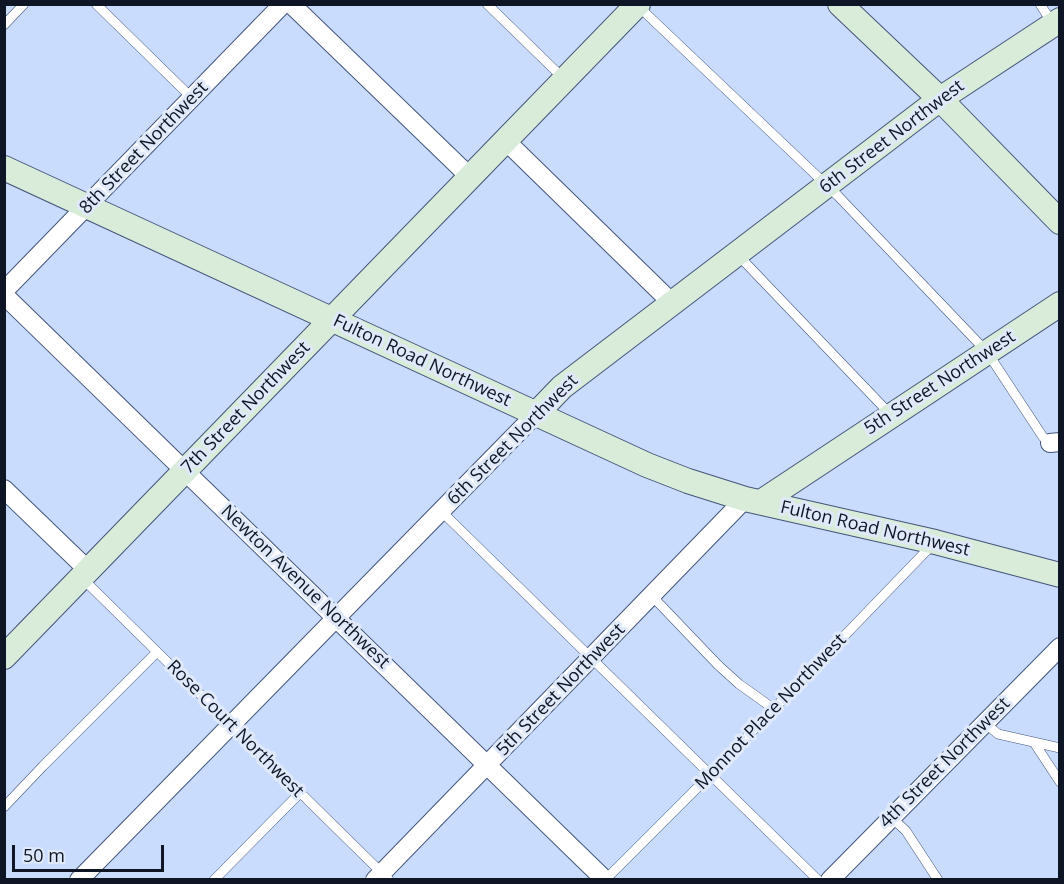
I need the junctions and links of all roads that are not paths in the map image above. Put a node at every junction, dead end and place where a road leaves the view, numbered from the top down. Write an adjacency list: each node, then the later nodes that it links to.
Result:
1 (24, 4): 9 (lane)
2 (96, 4): 11 (lane)
3 (283, 4): 11 (street, 8th Street Northwest)
4 (291, 4): 15 (street)
5 (487, 4): 10 (lane)
6 (840, 4): 12 (main road)
7 (637, 5): 10 (main road, 7th Street Northwest); 16 (lane)
8 (1051, 16): 12 (main road, 6th Street Northwest)
9 (6, 20)
10 (565, 79): 13 (main road, 7th Street Northwest)
11 (193, 99): 17 (street, 8th Street Northwest)
12 (940, 99): 16 (main road, 6th Street Northwest); 18 (main road)
13 (506, 141): 15 (main road, 7th Street Northwest); 21 (street)
14 (4, 168): 17 (main road, Fulton Road Northwest)
15 (470, 177): 23 (main road, 7th Street Northwest)
16 (826, 185): 19 (main road, 6th Street Northwest); 24 (lane)
17 (87, 207): 20 (street, 8th Street Northwest); 23 (main road, Fulton Road Northwest)
18 (1059, 222)
19 (737, 254): 21 (main road, 6th Street Northwest); 26 (lane)
20 (4, 293): 28 (street, Newton Avenue Northwest)
21 (672, 303): 25 (main road, 6th Street Northwest)
22 (1059, 304): 24 (main road, 5th Street Northwest)
23 (333, 319): 25 (main road, Fulton Road Northwest); 28 (main road, 7th Street Northwest)
24 (987, 352): 26 (main road, 5th Street Northwest); 27 (lane)
25 (536, 414): 30 (main road, Fulton Road Northwest); 31 (street, 6th Street Northwest)
26 (891, 415): 30 (main road, 5th Street Northwest)
27 (1055, 442)
28 (186, 470): 33 (main road, 7th Street Northwest); 36 (street, Newton Avenue Northwest)
29 (4, 489): 33 (street, Rose Court Northwest)
30 (753, 501): 32 (main road, Fulton Road Northwest); 35 (street, 5th Street Northwest)
31 (441, 512): 36 (street, 6th Street Northwest); 40 (lane)
32 (935, 542): 34 (main road, Fulton Road Northwest); 41 (lane, Monnot Place Northwest)
33 (85, 575): 38 (lane, Rose Court Northwest); 39 (main road, 7th Street Northwest)
34 (1059, 575)
35 (652, 596): 40 (street, 5th Street Northwest); 41 (lane)
36 (336, 617): 43 (street, 6th Street Northwest); 46 (street, Newton Avenue Northwest)
37 (1059, 647): 42 (street, 4th Street Northwest)
38 (157, 652): 43 (lane, Rose Court Northwest); 50 (lane)
39 (4, 657)
40 (592, 658): 46 (street, 5th Street Northwest); 47 (lane)
41 (774, 709): 47 (lane, Monnot Place Northwest)
42 (985, 723): 44 (lane); 51 (street, 4th Street Northwest)
43 (230, 724): 49 (lane, Rose Court Northwest); 53 (street, 6th Street Northwest)
44 (1035, 744): 45 (lane); 48 (lane)
45 (1059, 748)
46 (488, 765): 52 (street, 5th Street Northwest); 55 (street, Newton Avenue Northwest)
47 (710, 775): 55 (lane, Monnot Place Northwest); 56 (lane)
48 (1059, 782)
49 (300, 793): 52 (lane, Rose Court Northwest); 54 (lane)
50 (4, 807)
51 (891, 817): 57 (street, 4th Street Northwest); 58 (lane)
52 (382, 877)
53 (79, 879)
54 (214, 879)
55 (605, 879)
56 (818, 879)
57 (830, 879)
58 (938, 879)

